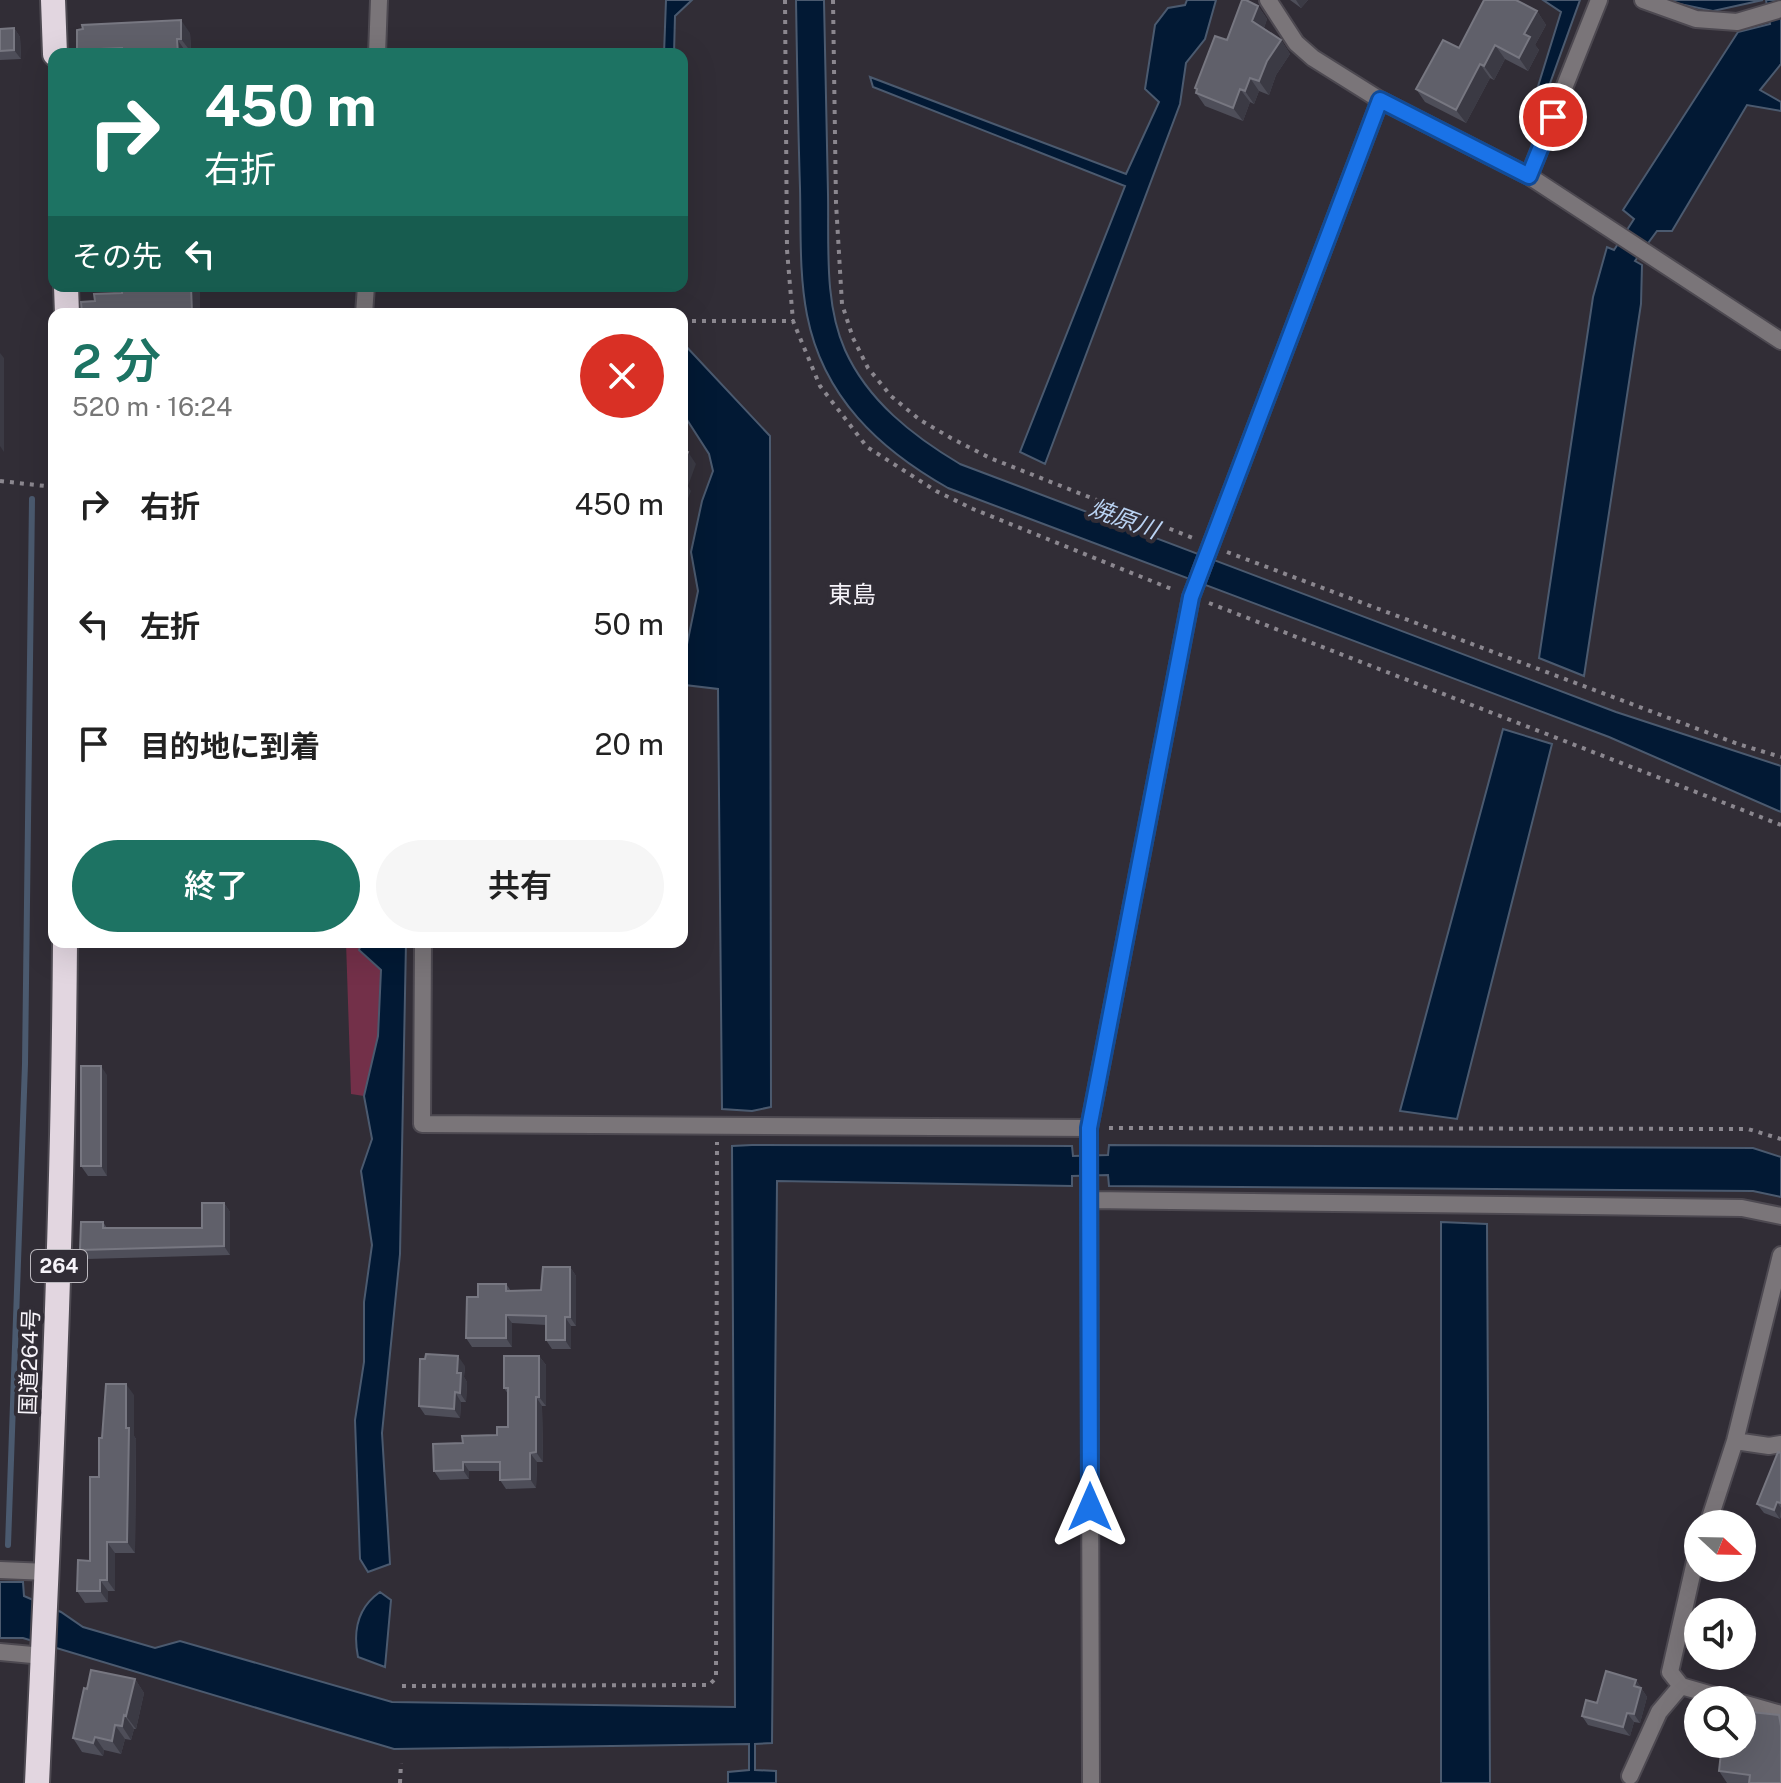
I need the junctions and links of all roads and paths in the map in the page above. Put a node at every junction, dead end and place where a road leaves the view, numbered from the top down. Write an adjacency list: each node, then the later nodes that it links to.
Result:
1 (53, 0): 9 (highway)
2 (379, 0): 10 (street)
3 (785, 0): 14 (path)
4 (833, 0): 18 (path)
5 (1268, 0): 11 (street)
6 (1599, 0): 12 (street)
7 (1643, 0): 8 (street)
8 (1775, 11)
9 (55, 48)
10 (377, 48)
11 (1380, 100): 12 (street); 18 (street)
12 (1529, 176): 15 (street)
13 (688, 321): 14 (path)
14 (793, 321): 19 (path)
15 (1781, 341)
16 (0, 481): 17 (path)
17 (48, 486)
18 (1209, 545): 19 (street); 20 (path)
19 (1191, 597): 21 (path); 25 (street)
20 (1781, 757)
21 (1781, 825)
22 (65, 948): 34 (highway, 国道264号 / 264)
23 (423, 948): 24 (street)
24 (717, 1127): 25 (street); 38 (path)
25 (1089, 1128): 26 (path); 27 (street)
26 (1781, 1139)
27 (1090, 1200): 28 (street); 47 (street)
28 (1781, 1216)
29 (1781, 1255): 30 (street)
30 (1735, 1441): 31 (street); 32 (street)
31 (1781, 1444)
32 (1713, 1510)
33 (0, 1570): 34 (street)
34 (48, 1580): 37 (highway, 国道264号 / 264)
35 (1690, 1582): 39 (street)
36 (0, 1652): 37 (street)
37 (43, 1656): 45 (highway, 国道264号 / 264)
38 (402, 1686)
39 (1681, 1686): 40 (street); 44 (street)
40 (1684, 1687)
41 (1756, 1707): 42 (street)
42 (1781, 1714)
43 (401, 1763): 46 (path)
44 (1630, 1776)
45 (37, 1783)
46 (400, 1783)
47 (1091, 1783)

